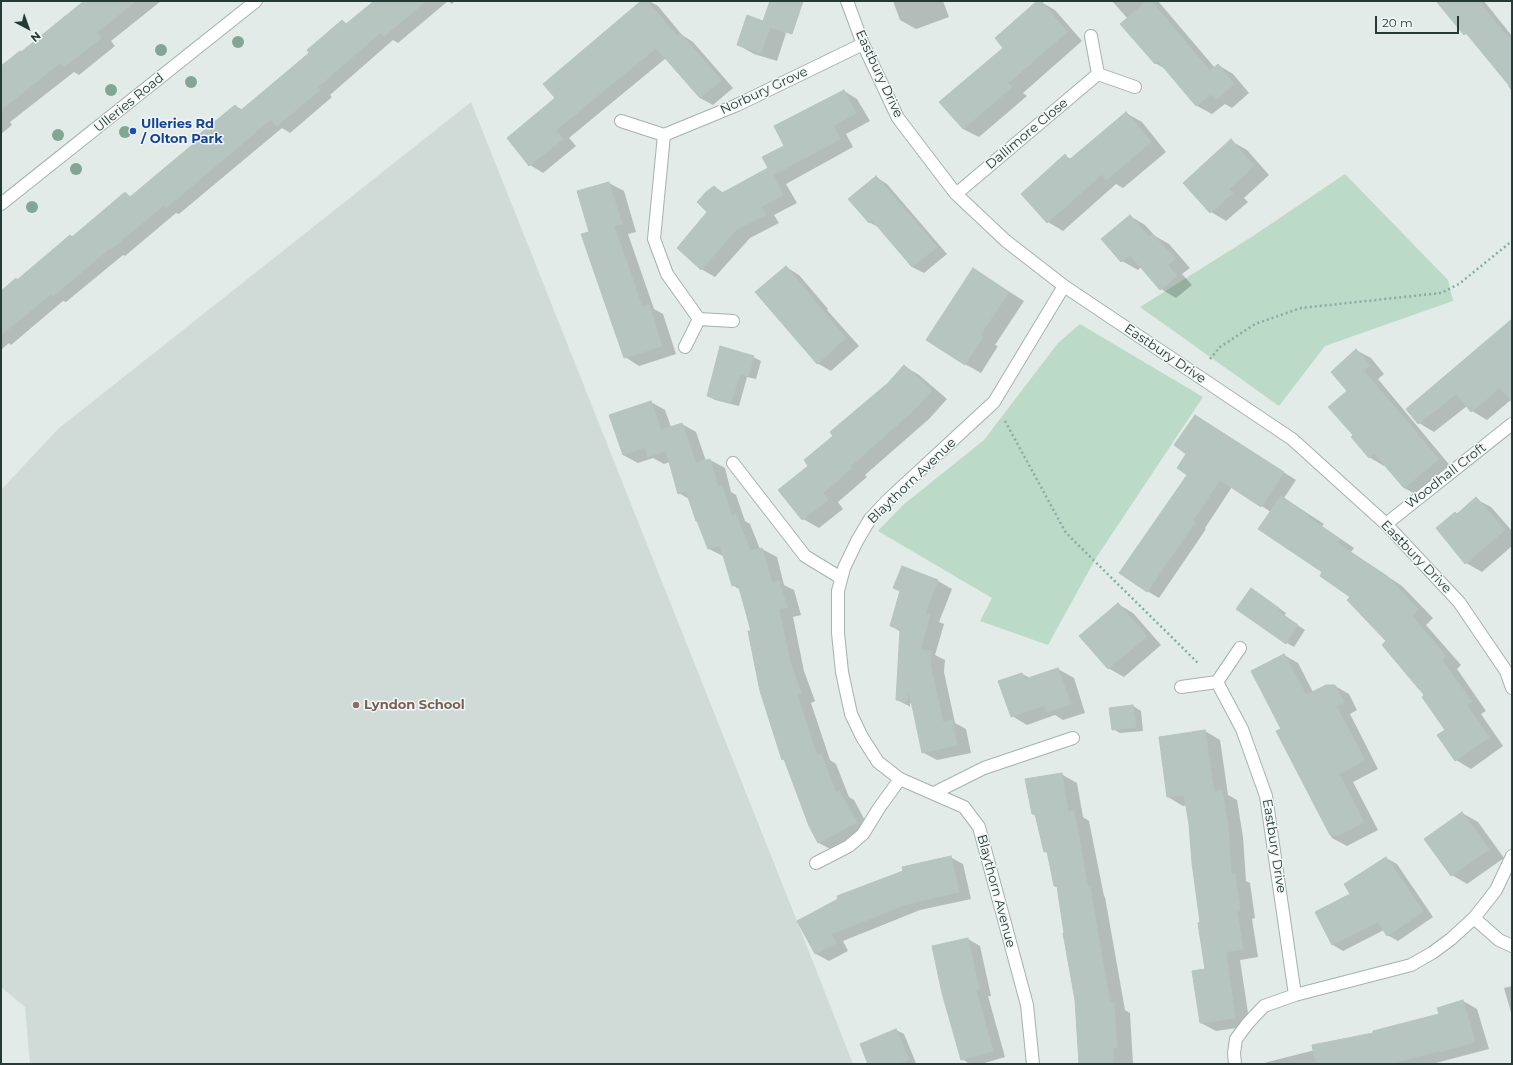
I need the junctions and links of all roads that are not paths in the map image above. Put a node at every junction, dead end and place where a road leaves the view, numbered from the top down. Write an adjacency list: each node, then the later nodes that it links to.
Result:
1 (256, 1): 10 (street, Ulleries Road)
2 (847, 1): 4 (street, Eastbury Drive)
3 (1091, 36): 5 (street)
4 (863, 44): 8 (street, Norbury Grove); 9 (street, Eastbury Drive)
5 (1098, 74): 6 (street); 9 (street, Dallimore Close)
6 (1135, 87)
7 (621, 121): 8 (street)
8 (664, 135): 12 (street)
9 (956, 194): 11 (street, Eastbury Drive)
10 (1, 204)
11 (1064, 286): 17 (street, Eastbury Drive); 18 (street, Blaythorn Avenue)
12 (699, 319): 13 (street); 14 (street)
13 (733, 321)
14 (685, 347)
15 (1510, 429): 17 (street, Woodhall Croft)
16 (732, 463): 18 (street)
17 (1386, 524): 22 (street, Eastbury Drive)
18 (841, 578): 24 (street, Blaythorn Avenue)
19 (1240, 648): 20 (street)
20 (1217, 682): 21 (street); 30 (street, Eastbury Drive)
21 (1181, 687)
22 (1512, 688)
23 (1073, 738): 25 (street)
24 (900, 779): 25 (street, Blaythorn Avenue); 27 (street)
25 (934, 793): 31 (street, Blaythorn Avenue)
26 (1512, 856): 28 (street)
27 (816, 863)
28 (1474, 918): 29 (street); 30 (street)
29 (1512, 946)
30 (1295, 995): 32 (street)
31 (1033, 1064)
32 (1235, 1064)

